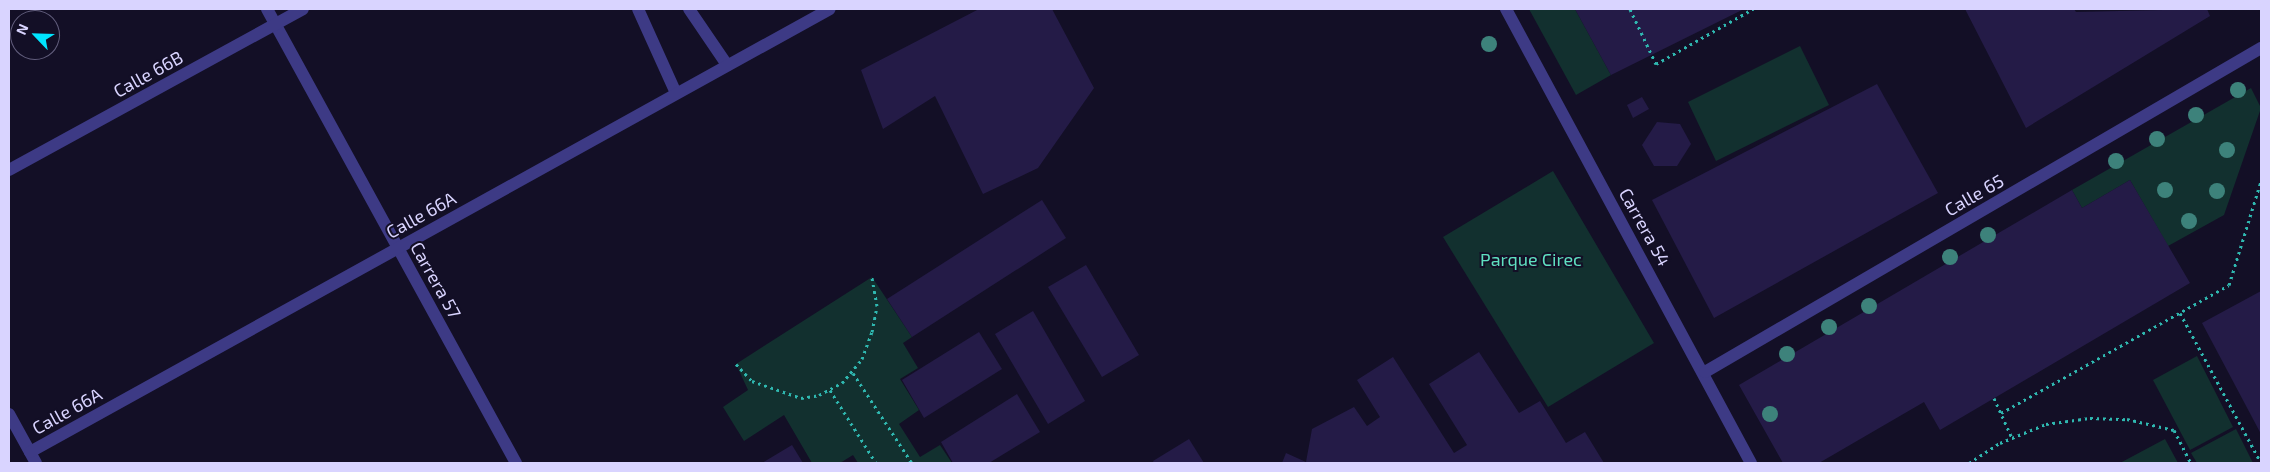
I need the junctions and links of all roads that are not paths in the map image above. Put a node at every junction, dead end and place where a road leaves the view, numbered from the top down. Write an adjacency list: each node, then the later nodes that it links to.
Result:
1 (267, 9): 7 (street, Carrera 57)
2 (303, 9): 7 (street, Calle 66B)
3 (638, 9): 10 (street)
4 (689, 9): 9 (street)
5 (830, 9): 9 (street, Calle 66A)
6 (1506, 9): 13 (street, Carrera 54)
7 (276, 24): 11 (street, Calle 66B); 12 (street, Carrera 57)
8 (2261, 48): 13 (street, Calle 65)
9 (727, 65): 10 (street, Calle 66A)
10 (676, 94): 12 (street, Calle 66A)
11 (9, 170)
12 (398, 248): 15 (street, Calle 66A); 17 (street, Carrera 57)
13 (1704, 372): 18 (street, Carrera 54)
14 (9, 414): 15 (street)
15 (30, 452): 16 (street)
16 (36, 463)
17 (516, 463)
18 (1751, 463)

